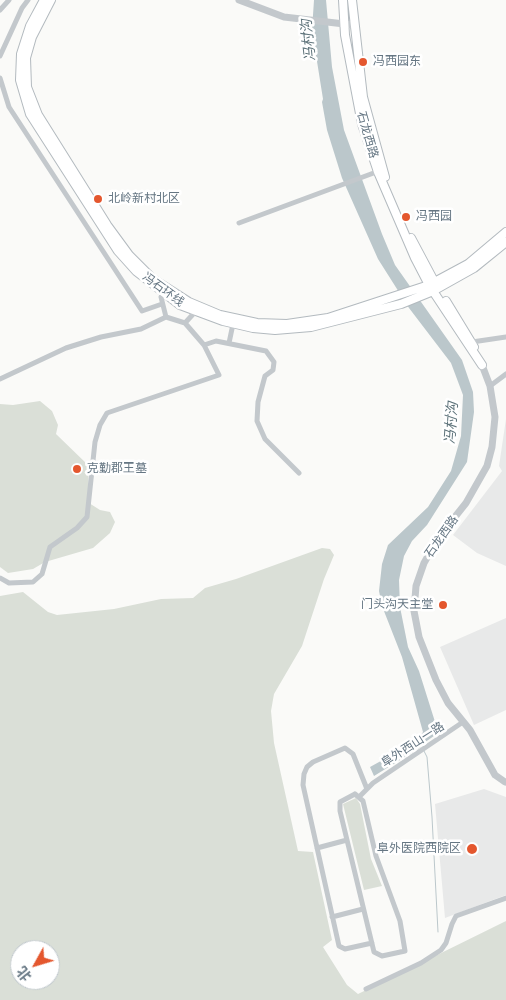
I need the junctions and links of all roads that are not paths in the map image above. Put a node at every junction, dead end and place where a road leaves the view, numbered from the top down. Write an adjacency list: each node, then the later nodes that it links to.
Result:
1 (9, 0): 8 (street)
2 (28, 0): 11 (street)
3 (44, 0): 18 (main road, 冯石环线)
4 (51, 0): 18 (main road, 冯石环线)
5 (239, 0): 9 (street)
6 (343, 0): 9 (main road, 石龙西路)
7 (352, 0): 10 (main road, 石龙西路)
8 (0, 10)
9 (344, 24): 10 (street); 13 (main road, 石龙西路)
10 (353, 25): 13 (main road, 石龙西路)
11 (0, 56)
12 (0, 78): 20 (street)
13 (380, 171): 14 (street); 17 (main road, 石龙西路)
14 (239, 223)
15 (506, 232): 17 (main road, 冯石环线)
16 (506, 242): 17 (main road, 冯石环线)
17 (434, 287): 19 (main road, 冯石环线); 26 (main road, 石龙西路); 29 (main road, 石龙西路)
18 (165, 290): 19 (main road, 冯石环线); 20 (street); 21 (main road, 冯石环线)
19 (399, 301): 24 (main road, 冯石环线)
20 (162, 304): 22 (street)
21 (195, 312): 23 (street); 24 (main road, 冯石环线)
22 (166, 317): 23 (street); 31 (street)
23 (186, 323): 28 (street)
24 (233, 324): 27 (street)
25 (506, 337): 26 (street)
26 (472, 342): 29 (main road, 石龙西路)
27 (229, 343): 28 (street); 33 (street)
28 (204, 346): 34 (street)
29 (482, 364): 32 (street, 石龙西路)
30 (505, 376): 32 (street)
31 (0, 378)
32 (490, 386): 35 (street, 石龙西路)
33 (299, 473)
34 (0, 578)
35 (463, 722): 36 (street, 石龙西路); 37 (street, 阜外西山一路)
36 (506, 782)
37 (367, 789): 38 (street, 阜外西山一路); 40 (street)
38 (359, 796): 39 (street, 阜外西山一路); 44 (street)
39 (347, 840): 40 (street); 42 (street)
40 (317, 848): 43 (street)
41 (506, 898): 45 (street)
42 (364, 909): 43 (street); 44 (street)
43 (332, 917): 44 (street)
44 (372, 943)
45 (366, 988)

